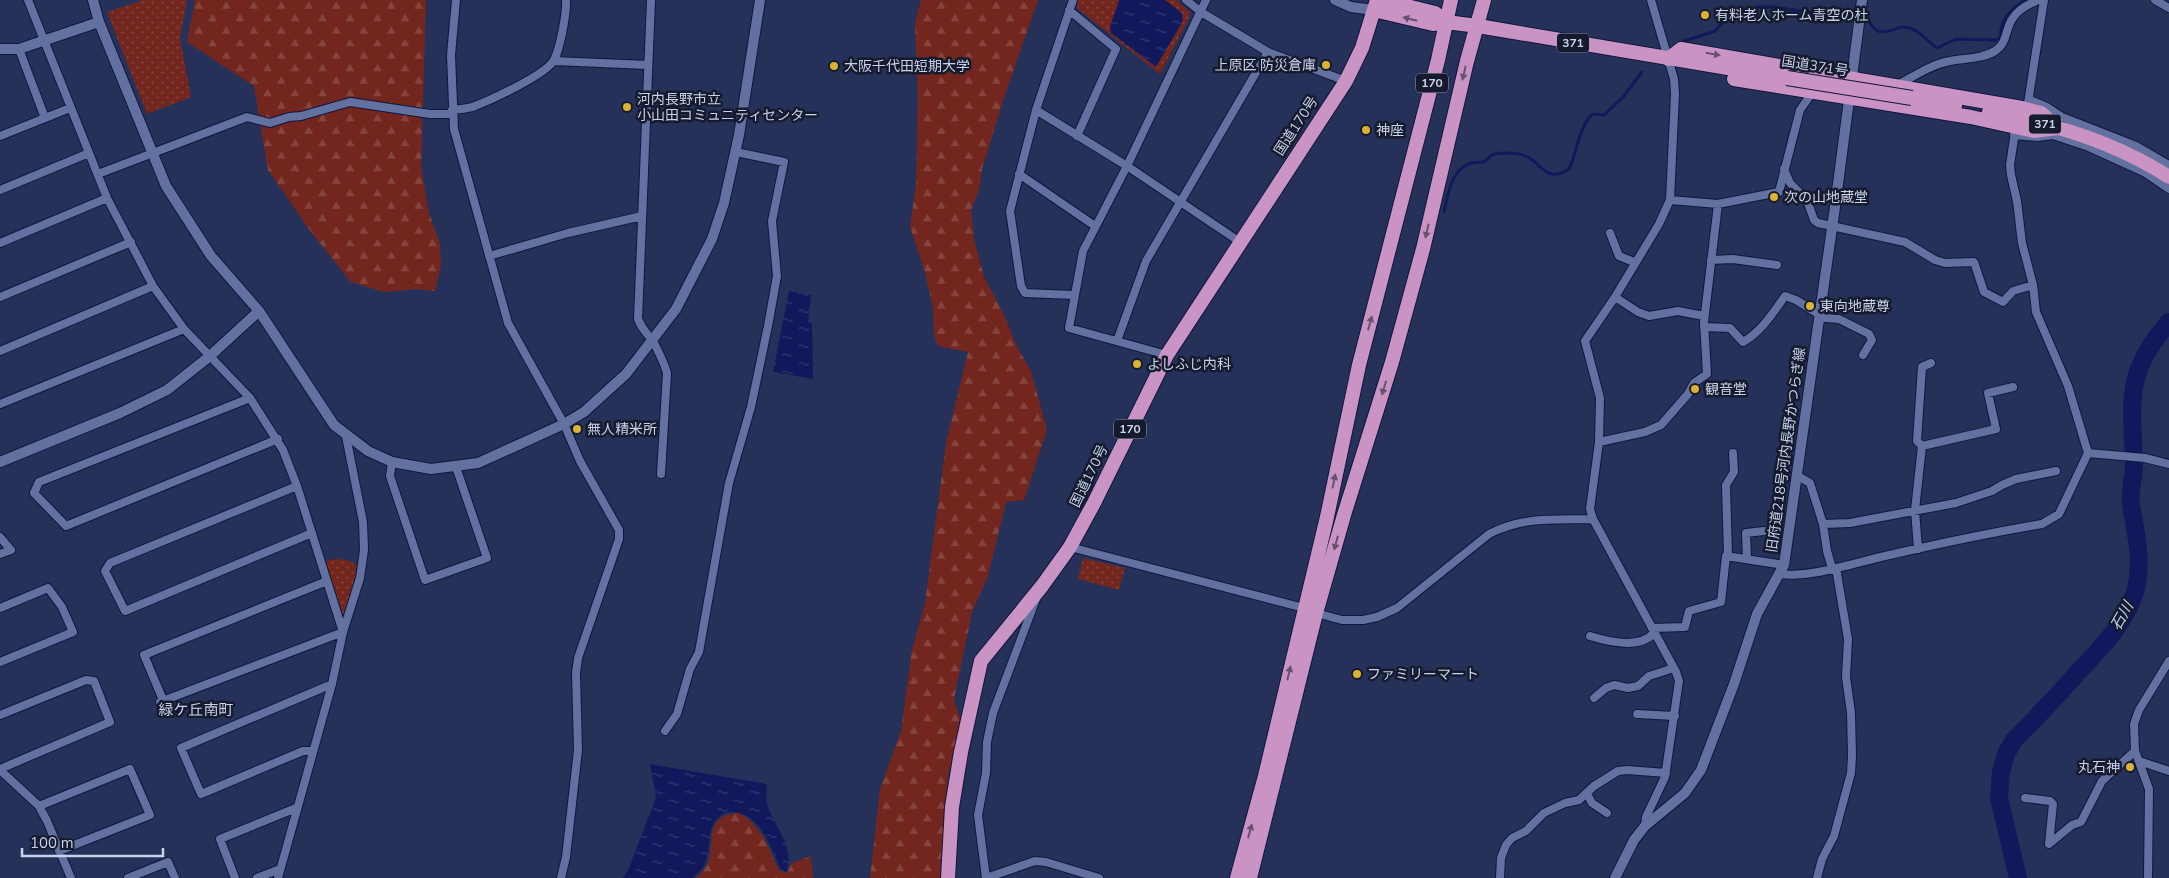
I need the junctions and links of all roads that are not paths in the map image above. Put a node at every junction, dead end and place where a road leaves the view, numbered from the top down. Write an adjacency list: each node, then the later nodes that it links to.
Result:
1 (28, 0): 25 (street)
2 (93, 0): 22 (street)
3 (456, 0): 39 (street)
4 (566, 0): 30 (street)
5 (651, 0): 31 (street)
6 (760, 0): 45 (street)
7 (1073, 0): 20 (street)
8 (1186, 0): 21 (street)
9 (1206, 0): 21 (street)
10 (1335, 0): 18 (street)
11 (1451, 0): 23 (highway, 170)
12 (1484, 0): 24 (highway, 170)
13 (1651, 0): 29 (street)
14 (1862, 0): 32 (street, 旧府道218号河内長野かつらぎ線)
15 (2038, 0): 34 (street)
16 (2044, 0): 47 (street)
17 (2155, 0): 19 (street)
18 (1378, 3): 23 (highway, 国道371号 / 371); 33 (highway, 国道170号 / 170)
19 (2169, 8)
20 (1069, 10): 38 (street); 43 (street)
21 (1201, 12): 28 (street); 48 (street)
22 (99, 22): 25 (street); 44 (street)
23 (1446, 22): 24 (highway, 国道371号 / 371); 121 (highway, 170, one-way to 23)
24 (1478, 26): 29 (highway, 国道371号 / 371); 121 (highway, 170, one-way to 121)
25 (45, 42): 27 (street); 37 (street)
26 (0, 49): 27 (street)
27 (19, 50): 40 (street)
28 (1268, 52): 33 (street); 57 (street)
29 (1668, 59): 32 (highway, one-way to 32); 35 (highway); 41 (highway, 国道371号 / 371, bridge); 56 (street)
30 (554, 61): 31 (street); 39 (street)
31 (648, 65): 59 (street)
32 (1851, 78): 34 (highway); 36 (street, 旧府道218号河内長野かつらぎ線)
33 (1346, 81): 65 (highway, 国道170号 / 170)
34 (1895, 85): 41 (highway)
35 (1812, 93): 36 (highway); 49 (street)
36 (1849, 99): 41 (highway); 61 (street, 旧府道218号河内長野かつらぎ線)
37 (70, 108): 40 (street); 46 (street)
38 (1036, 110): 43 (street); 51 (street)
39 (452, 112): 44 (street); 66 (street)
40 (45, 118): 42 (street)
41 (2058, 128): 52 (highway, 国道371号 / 371)
42 (0, 136)
43 (1076, 136): 48 (street)
44 (152, 152): 50 (street); 75 (street)
45 (736, 152): 81 (street); 133 (street)
46 (89, 153): 50 (street); 54 (street)
47 (2169, 165)
48 (1127, 166): 57 (street); 60 (street)
49 (1784, 169): 58 (street); 61 (street)
50 (98, 174): 55 (street)
51 (1020, 174): 60 (street); 72 (street)
52 (2169, 177)
53 (2169, 189): 70 (street)
54 (0, 190)
55 (107, 198): 63 (street); 64 (street)
56 (1670, 200): 58 (street); 68 (street)
57 (1180, 202): 65 (street); 80 (street)
58 (1718, 204): 67 (street)
59 (642, 216): 66 (street); 81 (street)
60 (1095, 226): 72 (street)
61 (1832, 226): 70 (street); 76 (street, 旧府道218号河内長野かつらぎ線)
62 (1610, 233): 68 (street)
63 (0, 242)
64 (131, 242): 71 (street); 73 (street)
65 (1240, 242): 83 (highway, 国道170号 / 170)
66 (489, 256): 90 (street)
67 (1712, 260): 69 (street); 77 (street)
68 (1634, 262): 74 (street)
69 (1777, 265)
70 (2033, 285): 96 (street)
71 (153, 286): 79 (street); 82 (street)
72 (1074, 295): 80 (street)
73 (0, 296)
74 (1614, 297): 77 (street); 93 (street)
75 (259, 311): 85 (street); 91 (street)
76 (1818, 314): 78 (street); 84 (street); 103 (street, 旧府道218号河内長野かつらぎ線)
77 (1704, 316): 78 (street)
78 (1704, 327): 93 (street)
79 (184, 329): 85 (street); 89 (street)
80 (1117, 341): 83 (street)
81 (653, 342): 90 (street); 102 (street)
82 (0, 351)
83 (1167, 355): 111 (highway, 国道170号 / 170)
84 (1863, 355)
85 (210, 356): 88 (street); 97 (street)
86 (1931, 362): 94 (street)
87 (2013, 387): 94 (street)
88 (250, 398): 92 (street); 92 (street)
89 (0, 404)
90 (564, 424): 100 (street); 154 (street)
91 (346, 436): 98 (street); 123 (street)
92 (278, 439): 104 (street)
93 (1598, 442): 106 (street)
94 (1922, 446): 105 (street)
95 (1734, 453): 114 (street)
96 (2088, 453): 99 (street); 112 (street)
97 (0, 462)
98 (392, 462): 100 (street); 100 (street)
99 (2169, 464)
100 (456, 467)
101 (2056, 471): 105 (street)
102 (661, 474)
103 (1796, 475): 107 (street); 117 (street, 旧府道218号河内長野かつらぎ線)
104 (297, 486): 109 (street); 109 (street)
105 (1915, 510): 107 (street); 112 (street)
106 (1592, 519): 121 (street); 122 (street)
107 (1823, 524): 116 (street)
108 (1764, 531): 115 (street)
109 (312, 533): 118 (street)
110 (0, 537): 113 (street)
111 (1070, 547): 119 (highway, 国道170号 / 170); 121 (street)
112 (1918, 549): 116 (street)
113 (0, 554)
114 (1728, 556): 115 (street); 122 (street)
115 (1747, 558): 117 (street)
116 (1834, 568): 117 (street); 161 (street)
117 (1782, 569): 145 (street, 旧府道218号河内長野かつらぎ線)
118 (327, 581): 123 (street); 123 (street)
119 (1036, 594): 155 (highway, 国道170号 / 170); 156 (street)
120 (0, 608): 126 (street)
121 (1310, 611): 157 (highway, 170, one-way to 121); 158 (highway, 170)
122 (1653, 630): 124 (street); 127 (street)
123 (343, 632): 128 (street)
124 (1590, 636)
125 (2169, 661): 135 (street)
126 (0, 662)
127 (1674, 668): 129 (street); 132 (street)
128 (332, 684): 134 (street); 134 (street)
129 (1592, 688)
130 (1637, 714): 132 (street)
131 (0, 715): 137 (street)
132 (1674, 716): 139 (street)
133 (665, 731)
134 (312, 751): 143 (street)
135 (2135, 752): 136 (street); 141 (street)
136 (2139, 761): 138 (street); 162 (street)
137 (0, 770): 142 (street)
138 (2169, 771)
139 (1666, 773): 140 (street); 145 (street)
140 (1587, 794): 144 (street); 159 (street)
141 (2025, 798)
142 (39, 806): 146 (street); 146 (street)
143 (296, 808): 147 (street); 151 (street)
144 (1607, 813)
145 (1645, 826): 160 (street, 旧府道218号河内長野かつらぎ線)
146 (59, 851): 148 (street)
147 (280, 870): 152 (street); 153 (street)
148 (71, 878)
149 (128, 878): 150 (street)
150 (175, 878)
151 (235, 878)
152 (257, 878)
153 (278, 878)
154 (561, 878)
155 (948, 878)
156 (1099, 878)
157 (1237, 878)
158 (1250, 878)
159 (1500, 878)
160 (1615, 878)
161 (1817, 878)
162 (2148, 878)

